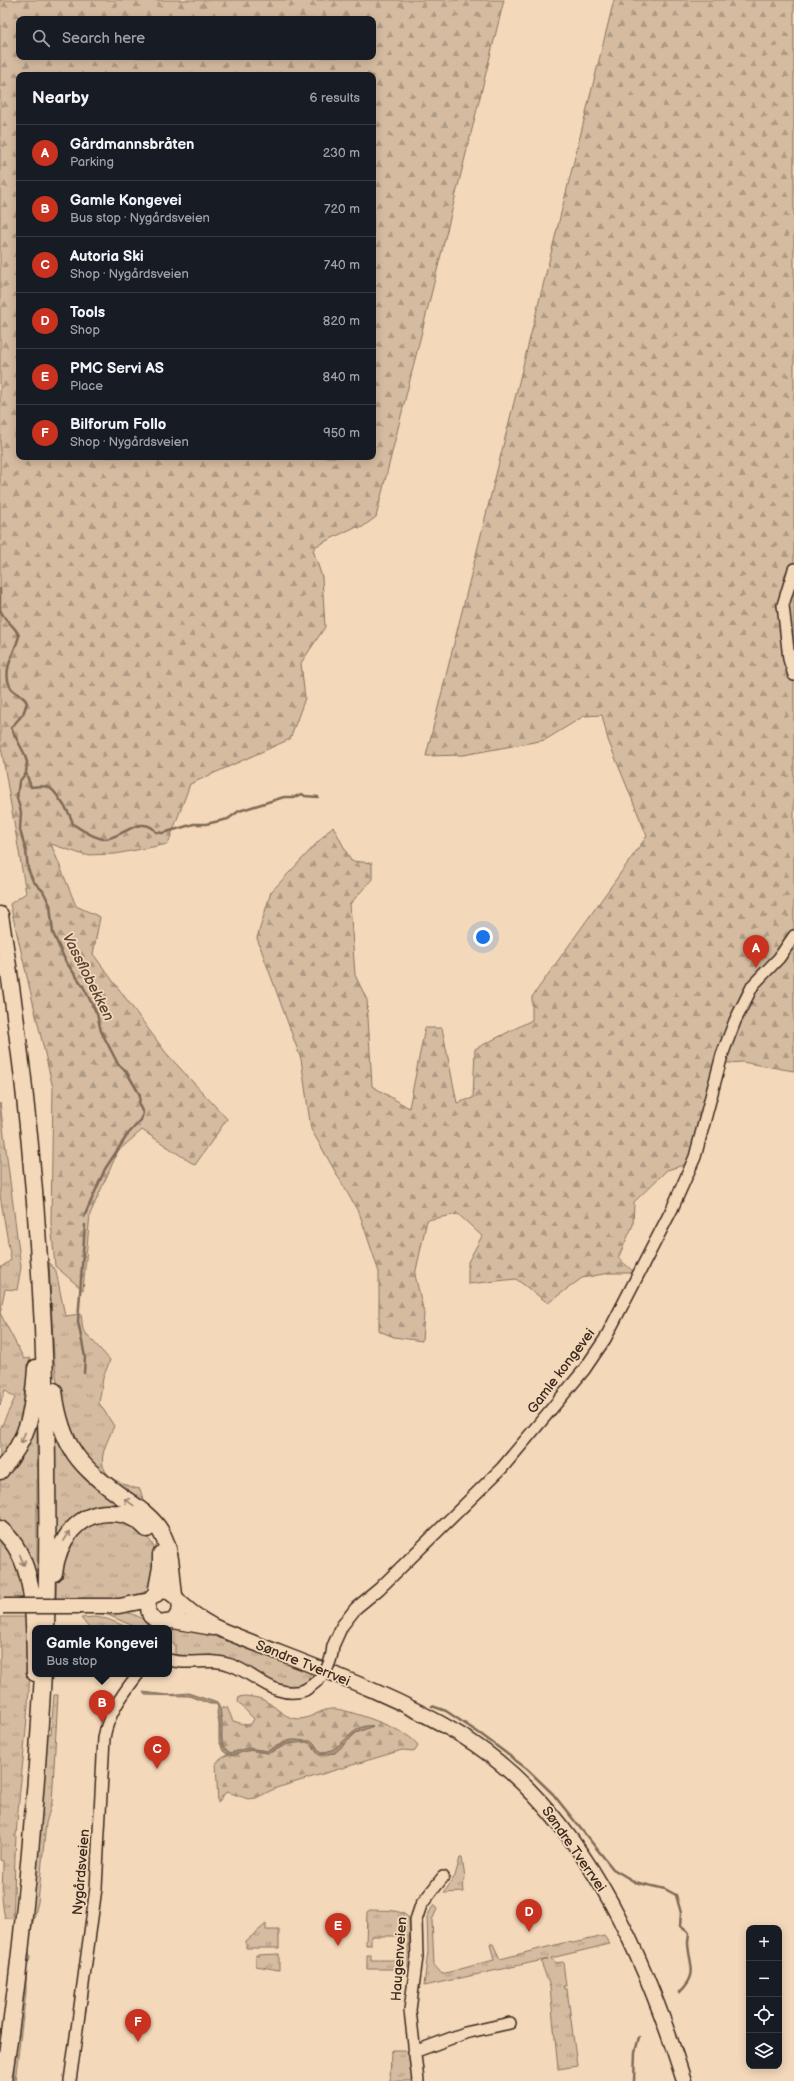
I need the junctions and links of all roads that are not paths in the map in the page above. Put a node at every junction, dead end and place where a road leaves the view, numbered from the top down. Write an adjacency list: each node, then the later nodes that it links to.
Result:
1 (794, 569): 2 (street)
2 (794, 676)
3 (0, 915): 6 (highway)
4 (794, 936): 21 (street, Gamle kongevei, bridge)
5 (0, 948): 7 (highway)
6 (43, 1321): 11 (highway, one-way to 6); 18 (highway)
7 (38, 1345): 8 (highway, one-way to 8); 17 (highway)
8 (0, 1472)
9 (0, 1529): 16 (highway, one-way to 16)
10 (153, 1597): 11 (main road); 13 (main road); 14 (main road); 19 (highway, one-way to 10)
11 (176, 1598): 15 (main road); 20 (main road)
12 (1, 1606): 13 (main road, bridge)
13 (119, 1606): 14 (main road)
14 (153, 1621): 15 (main road)
15 (170, 1624): 20 (main road)
16 (34, 1625)
17 (40, 1625)
18 (46, 1625)
19 (46, 1625)
20 (220, 1629): 32 (main road, Søndre Tverrvei)
21 (172, 1661)
22 (36, 1677): 28 (highway)
23 (43, 1677): 29 (highway)
24 (136, 1677): 30 (street, Nygårdsveien)
25 (443, 1877): 27 (street, Haugenveien)
26 (510, 2023): 27 (street)
27 (414, 2052): 31 (street, Haugenveien)
28 (0, 2060)
29 (3, 2081)
30 (70, 2081)
31 (418, 2081)
32 (684, 2081)

